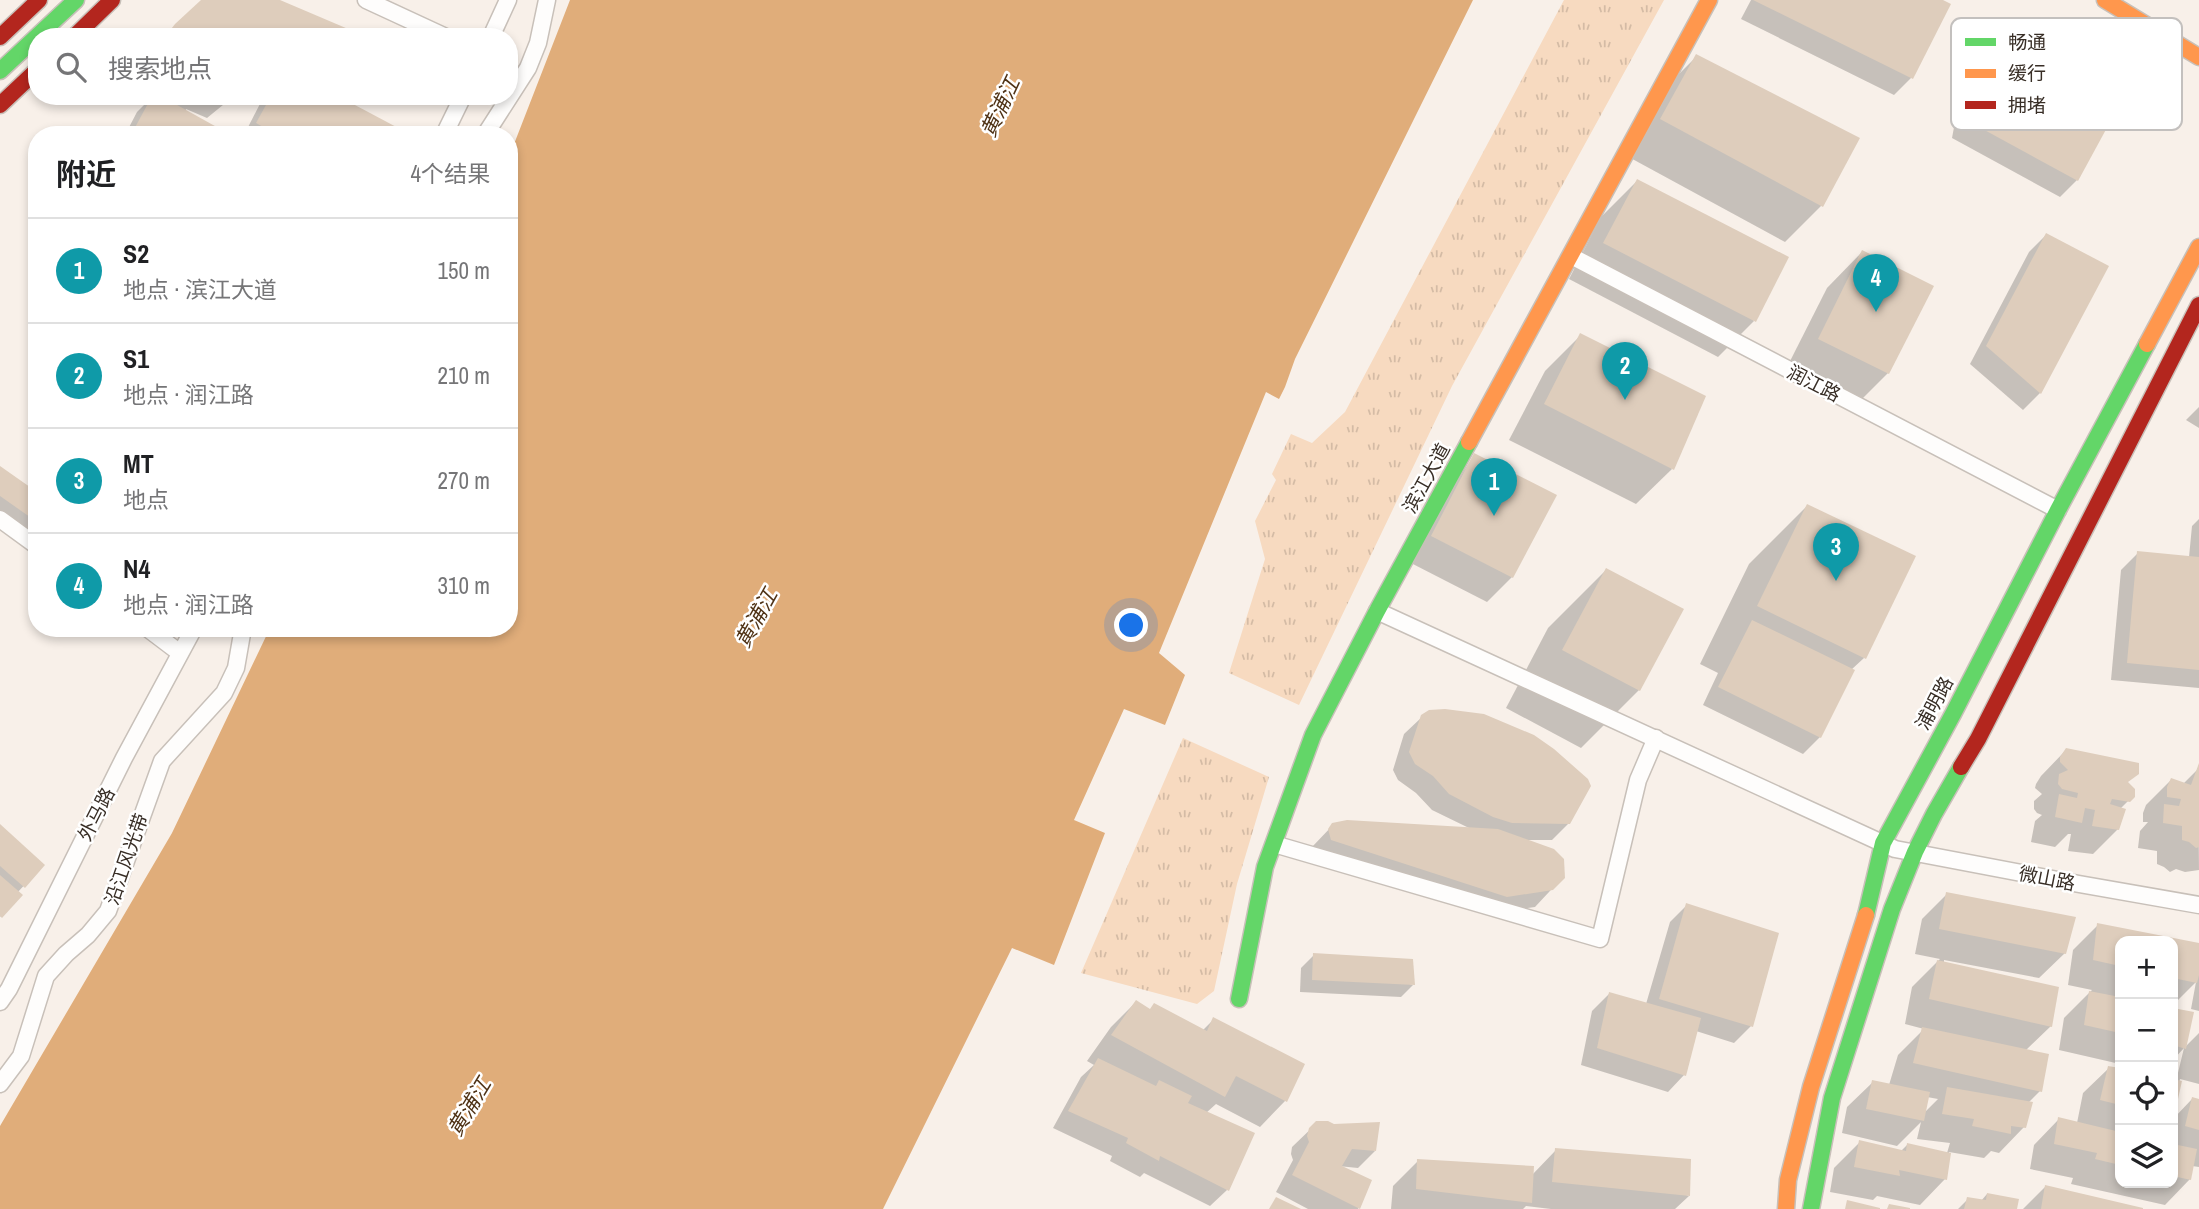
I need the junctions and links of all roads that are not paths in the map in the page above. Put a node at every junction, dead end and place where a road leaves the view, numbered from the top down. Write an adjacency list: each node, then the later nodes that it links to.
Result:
1 (39, 0): 14 (main road)
2 (76, 0): 10 (main road)
3 (112, 0): 11 (main road)
4 (366, 0): 12 (street)
5 (508, 0): 13 (street)
6 (547, 0): 20 (street)
7 (1709, 0): 27 (main road, 滨江大道)
8 (2105, 0): 9 (main road)
9 (2135, 18)
10 (46, 28)
11 (83, 28)
12 (427, 28)
13 (495, 28)
14 (0, 37)
15 (28, 45): 18 (main road)
16 (2182, 47): 17 (main road)
17 (2199, 57)
18 (0, 71)
19 (28, 79): 21 (main road)
20 (518, 84)
21 (0, 105)
22 (459, 105): 24 (street)
23 (504, 105): 25 (street)
24 (448, 126)
25 (491, 126)
26 (2199, 247): 29 (main road, 浦明路)
27 (1571, 256): 29 (street, 润江路); 32 (main road, 滨江大道)
28 (2199, 305): 40 (main road)
29 (2058, 510): 39 (main road, 浦明路)
30 (0, 519): 31 (street)
31 (28, 539)
32 (1377, 611): 37 (street, 微山路); 38 (main road, 滨江大道)
33 (159, 637): 36 (street)
34 (189, 637): 36 (street, 外马路)
35 (241, 637): 44 (street, 沿江风光带)
36 (180, 653): 43 (street, 外马路)
37 (1656, 738): 38 (street); 39 (street, 微山路)
38 (1274, 844): 42 (main road, 滨江大道)
39 (1889, 846): 40 (street, 微山路); 45 (main road, 浦明路)
40 (1915, 852): 41 (street, 微山路); 46 (main road)
41 (2199, 905)
42 (1239, 999)
43 (0, 1002)
44 (0, 1084)
45 (1786, 1209)
46 (1811, 1209)

